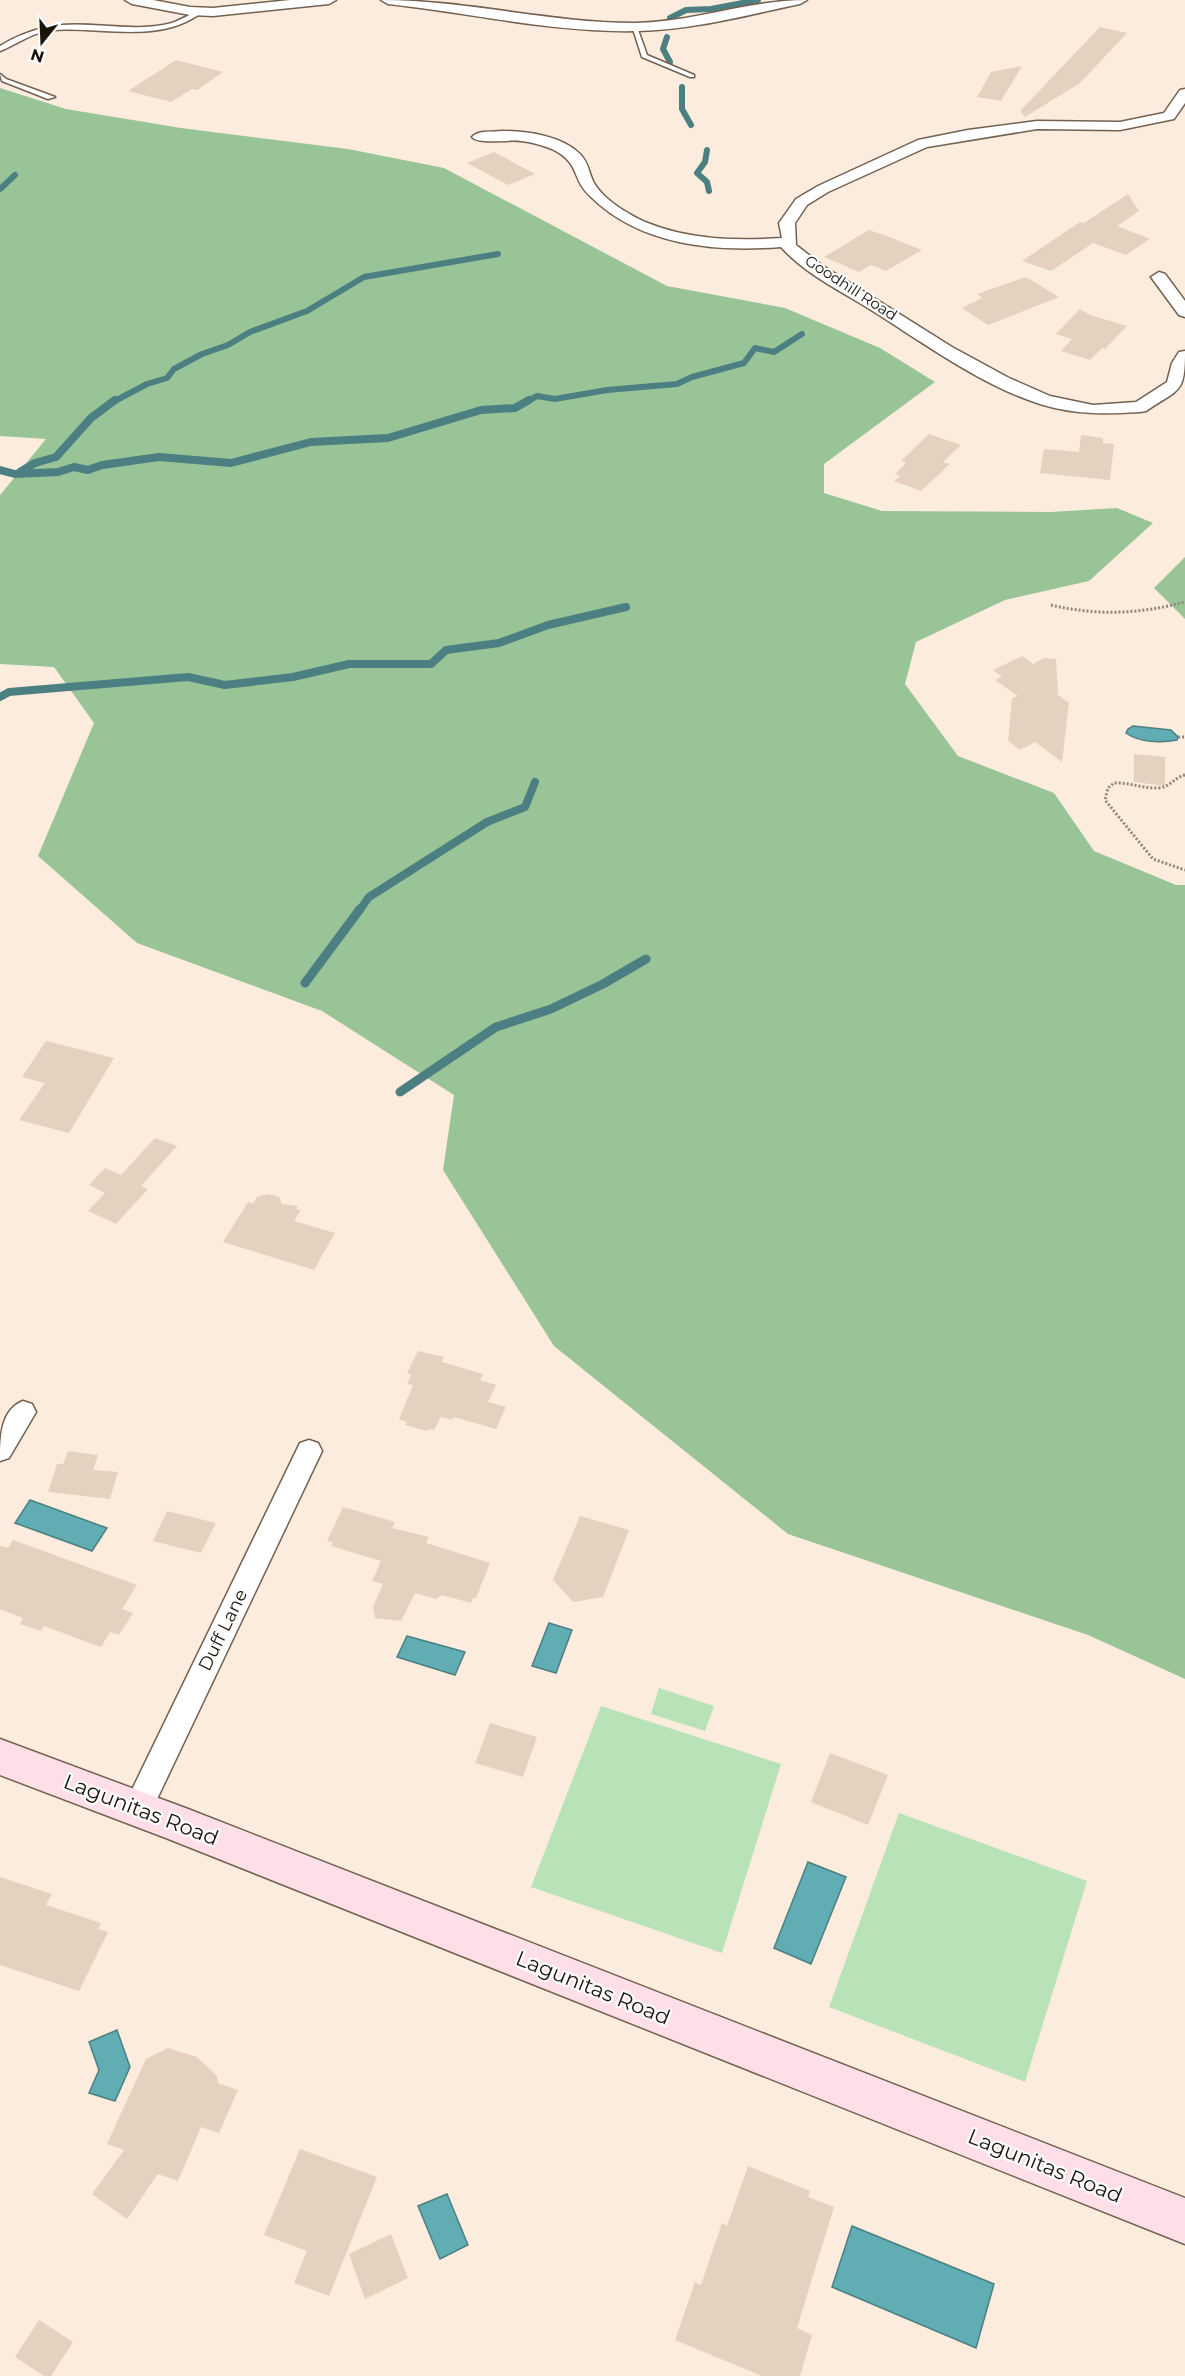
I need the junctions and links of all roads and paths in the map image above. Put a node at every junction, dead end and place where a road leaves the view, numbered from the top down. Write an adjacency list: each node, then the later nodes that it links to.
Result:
1 (132, 0): 5 (street)
2 (329, 0): 6 (street)
3 (388, 0): 7 (street)
4 (800, 0): 7 (street)
5 (157, 3): 6 (street)
6 (200, 12): 8 (lane)
7 (634, 27): 10 (lane)
8 (0, 50)
9 (0, 76): 12 (lane)
10 (692, 76)
11 (1185, 93): 14 (street, Goodhill Road)
12 (51, 97)
13 (479, 137): 14 (street)
14 (790, 242): 17 (street, Goodhill Road)
15 (1159, 277): 16 (street)
16 (1185, 312)
17 (1185, 356)
18 (1185, 602): 19 (path)
19 (1051, 604)
20 (1178, 737): 21 (path)
21 (1185, 738)
22 (1185, 775): 23 (path)
23 (1185, 870)
24 (23, 1412): 25 (street)
25 (0, 1450)
26 (309, 1451): 28 (street, Duff Lane)
27 (0, 1757): 28 (street, Lagunitas Road)
28 (138, 1808): 29 (street, Lagunitas Road)
29 (1185, 2221)

